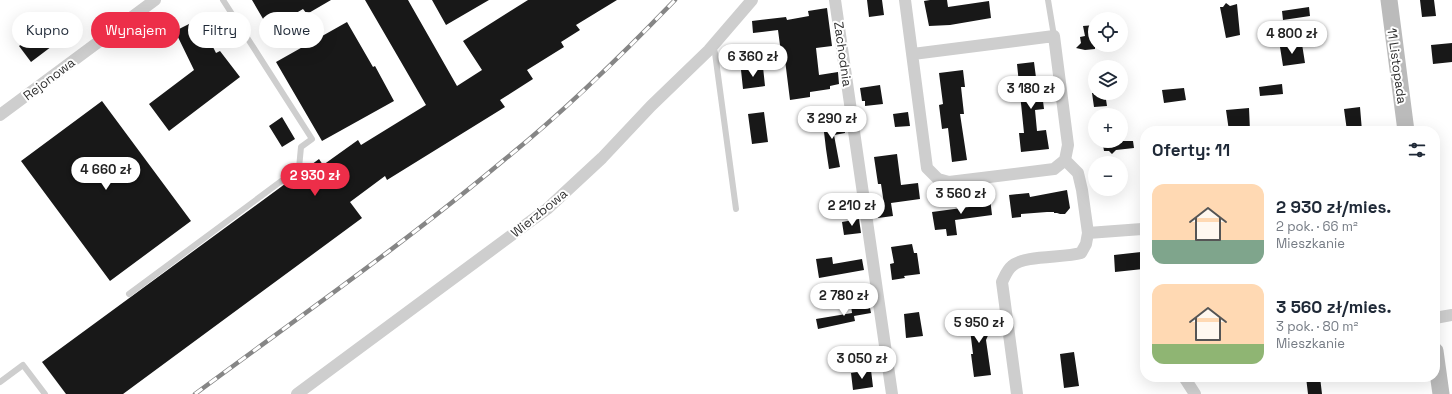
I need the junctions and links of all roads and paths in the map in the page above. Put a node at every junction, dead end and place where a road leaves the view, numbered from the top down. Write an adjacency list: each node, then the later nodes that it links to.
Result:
1 (155, 0): 11 (street, Rejonowa)
2 (223, 0): 17 (lane)
3 (752, 0): 9 (street, Wierzbowa)
4 (835, 0): 25 (street, Zachodnia)
5 (905, 0): 10 (street)
6 (1048, 0): 8 (lane)
7 (1389, 0): 12 (main road, 11 Listopada)
8 (1054, 36): 10 (street); 13 (street)
9 (712, 46): 14 (lane); 24 (street, Wierzbowa)
10 (913, 54): 13 (street)
11 (0, 116)
12 (1405, 126)
13 (1065, 160): 16 (street)
14 (736, 209)
15 (1140, 229): 16 (street)
16 (1088, 233): 26 (street)
17 (129, 294)
18 (1452, 315): 19 (street)
19 (1440, 317)
20 (0, 382): 23 (lane)
21 (1187, 382): 27 (street)
22 (1439, 382): 28 (main road)
23 (45, 394)
24 (298, 394)
25 (892, 394)
26 (1017, 394)
27 (1194, 394)
28 (1441, 394)

